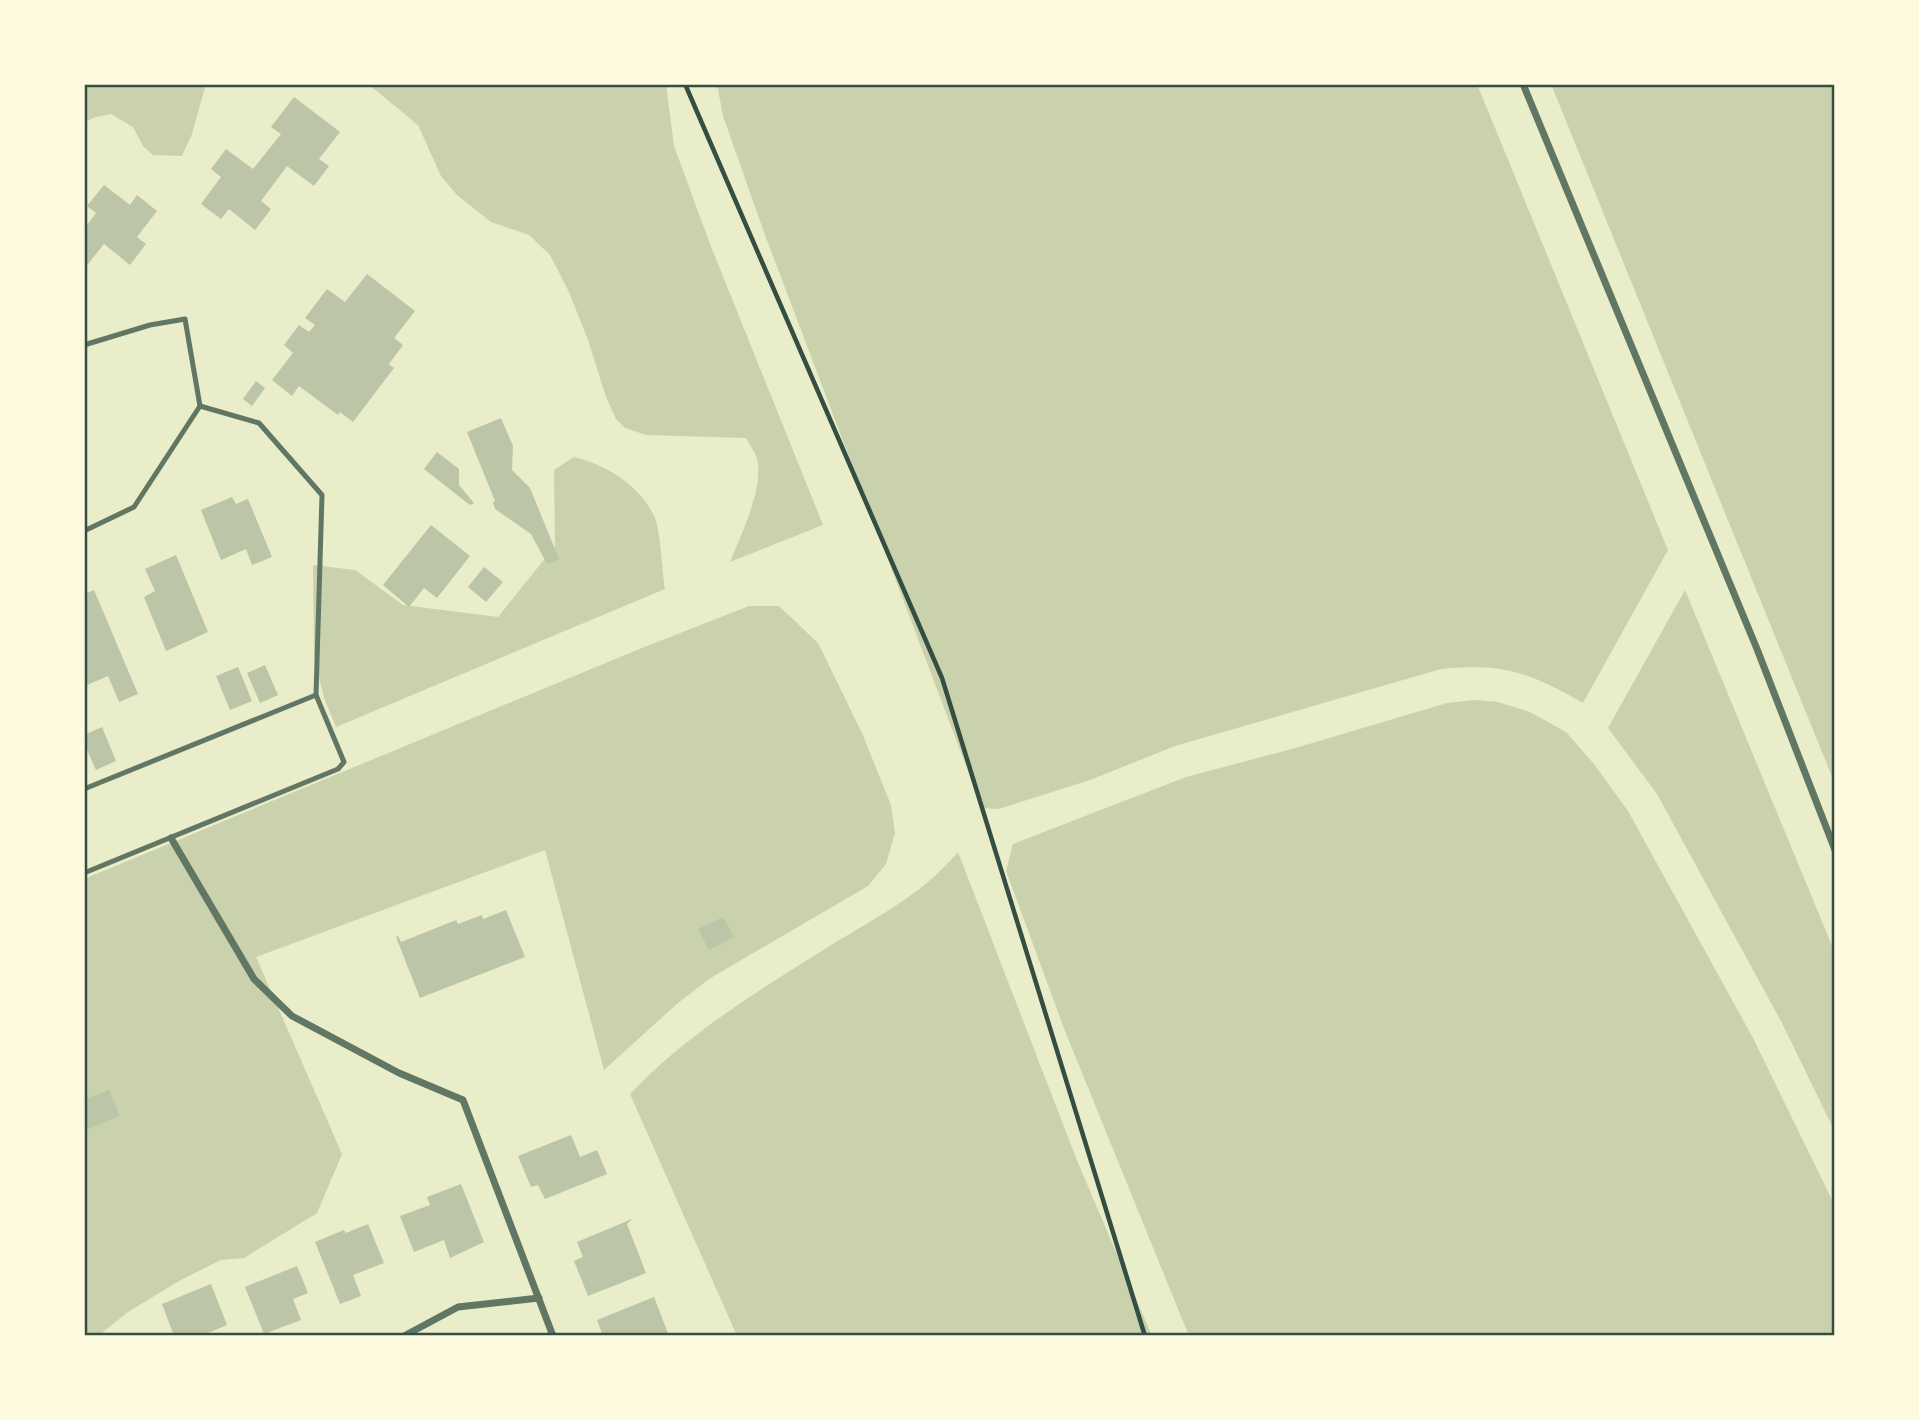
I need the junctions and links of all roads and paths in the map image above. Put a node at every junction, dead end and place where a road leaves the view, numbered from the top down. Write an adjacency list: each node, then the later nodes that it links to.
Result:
1 (685, 84): 14 (path)
2 (1523, 84): 9 (street)
3 (84, 345): 4 (lane)
4 (200, 406): 5 (lane); 6 (lane)
5 (84, 531)
6 (316, 695): 7 (lane); 8 (lane)
7 (84, 789)
8 (171, 838): 10 (lane); 11 (street)
9 (1835, 850)
10 (84, 873)
11 (538, 1298): 12 (street); 13 (street)
12 (404, 1336)
13 (553, 1336)
14 (1145, 1336)

